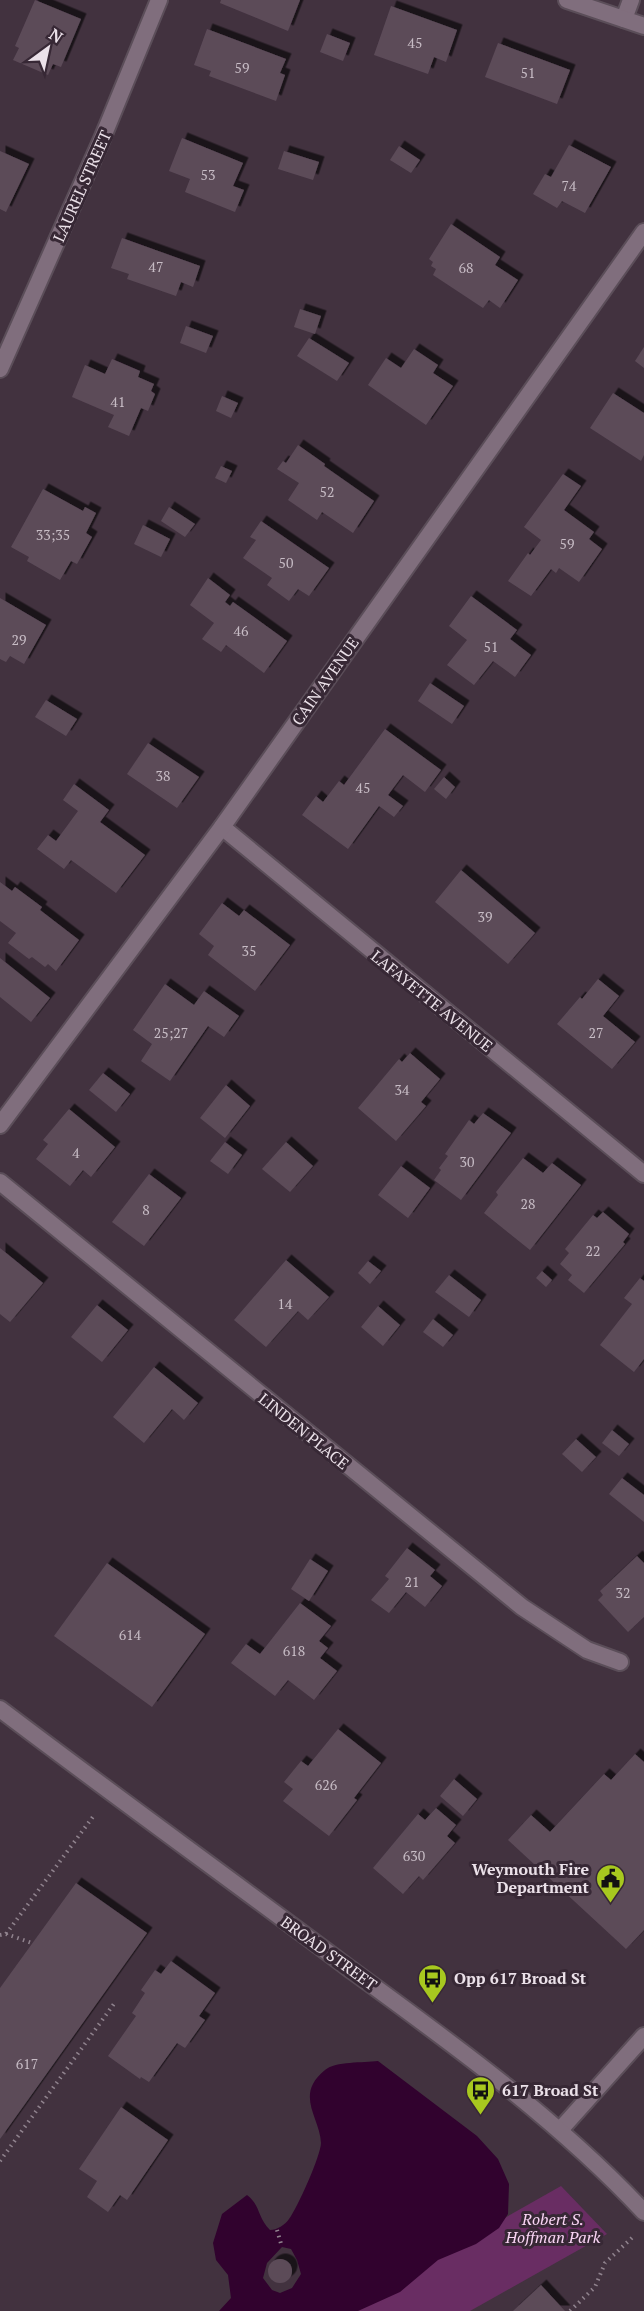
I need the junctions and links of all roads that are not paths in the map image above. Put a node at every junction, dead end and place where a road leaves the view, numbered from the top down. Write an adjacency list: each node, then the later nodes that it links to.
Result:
1 (159, 0): 7 (street, LAUREL STREET)
2 (567, 0): 4 (street)
3 (631, 0): 4 (street)
4 (624, 19): 5 (street)
5 (644, 26)
6 (644, 232): 8 (street, CAIN AVENUE)
7 (0, 369)
8 (222, 827): 9 (street, CAIN AVENUE); 10 (street, LAFAYETTE AVENUE)
9 (0, 1125)
10 (644, 1174)
11 (0, 1182): 12 (street, LINDEN PLACE)
12 (620, 1662)
13 (0, 1709): 15 (street, BROAD STREET)
14 (644, 2036): 15 (street)
15 (560, 2130): 16 (street, BROAD STREET)
16 (644, 2212)

